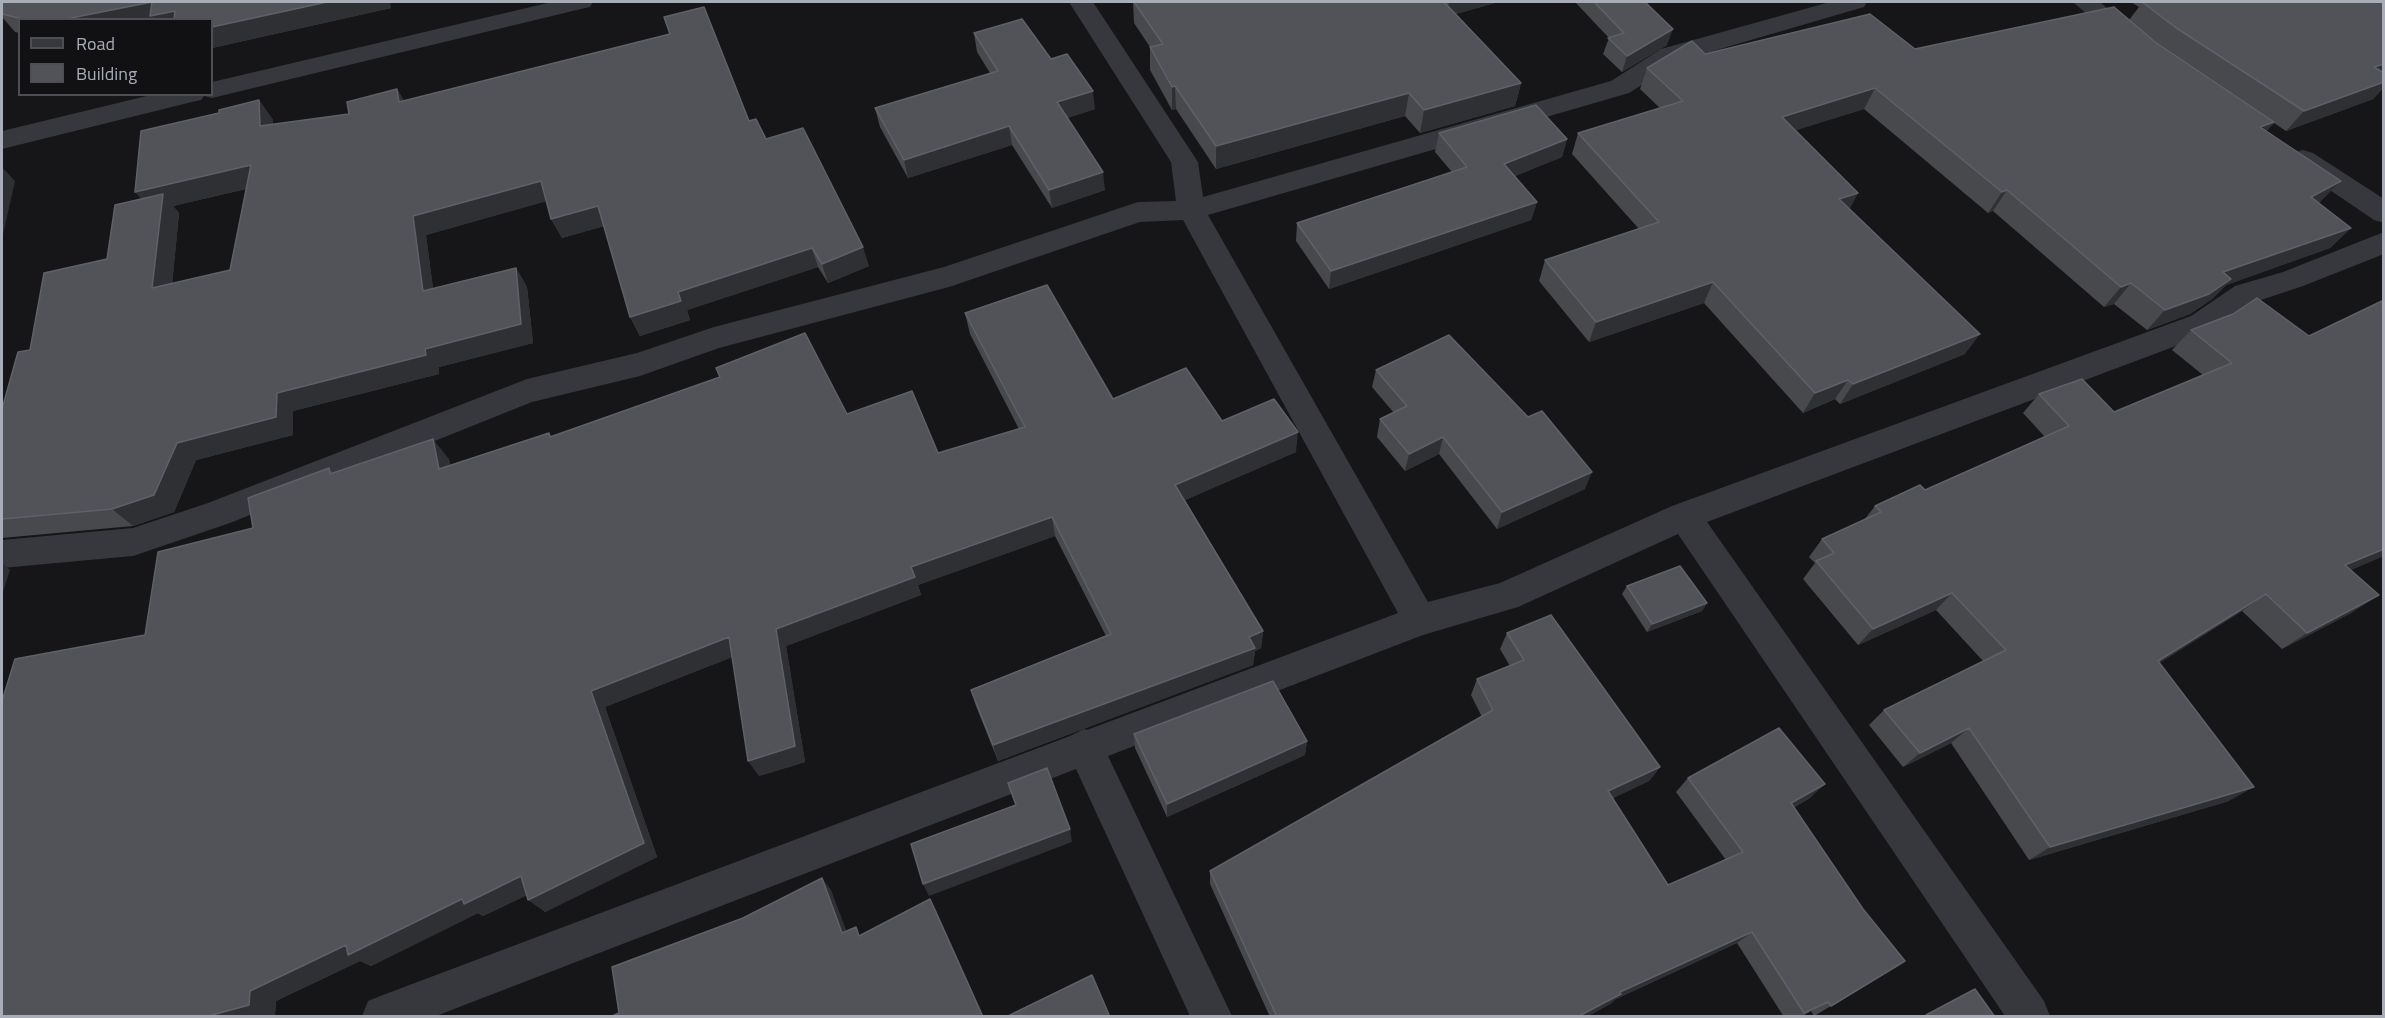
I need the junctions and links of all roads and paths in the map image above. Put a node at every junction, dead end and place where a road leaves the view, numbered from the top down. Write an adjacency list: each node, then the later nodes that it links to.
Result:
1 (581, 2): 6 (street)
2 (1081, 2): 10 (street)
3 (1855, 2): 10 (street)
4 (2085, 2): 5 (street)
5 (2150, 55)
6 (213, 90)
7 (184, 96): 8 (street)
8 (2, 140)
9 (2284, 146): 11 (street)
10 (1191, 210): 14 (street); 15 (street)
11 (2384, 213)
12 (2384, 242): 13 (street)
13 (1684, 516): 15 (street); 19 (street)
14 (2, 554)
15 (1420, 620): 16 (street)
16 (1084, 746): 17 (street); 18 (street)
17 (383, 1017)
18 (1211, 1017)
19 (2029, 1017)

